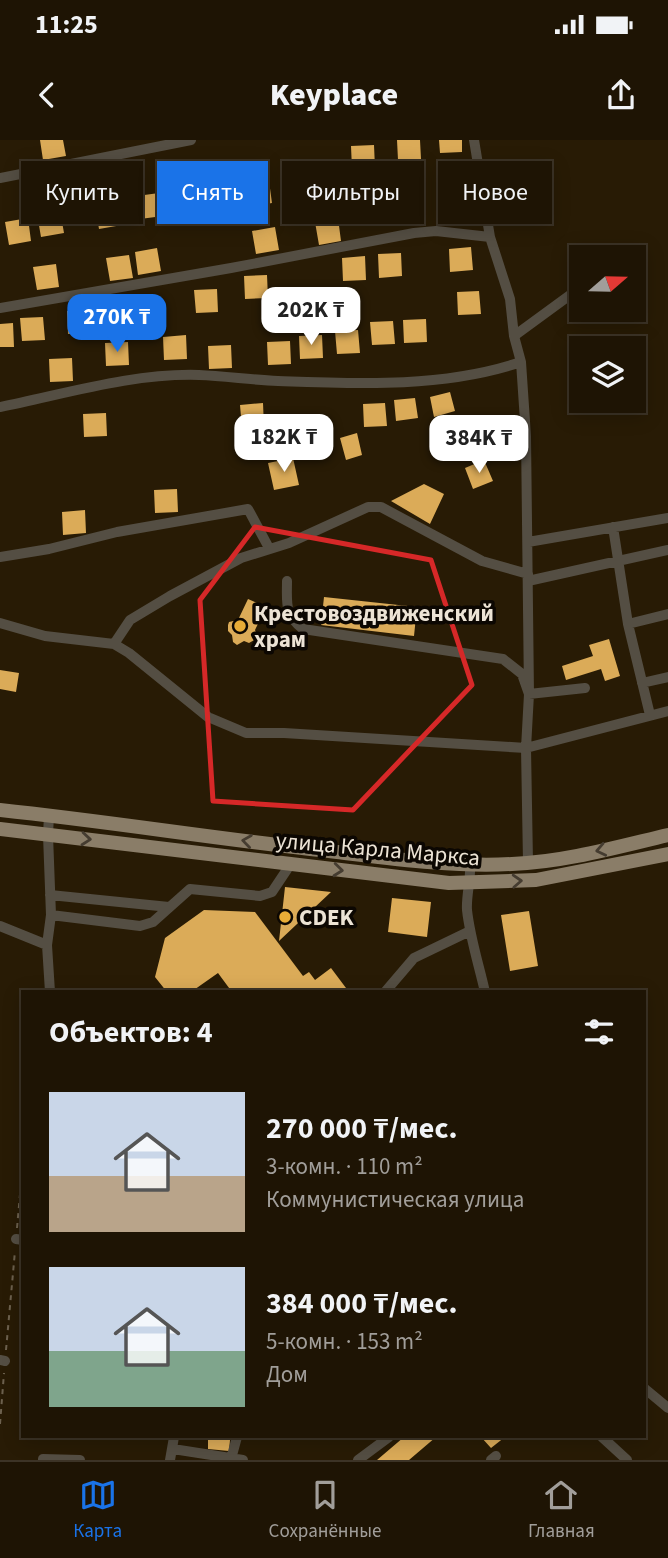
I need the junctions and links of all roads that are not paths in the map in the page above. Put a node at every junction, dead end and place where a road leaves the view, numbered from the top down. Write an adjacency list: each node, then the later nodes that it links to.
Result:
1 (191, 140): 3 (street)
2 (474, 140): 4 (street)
3 (0, 178)
4 (491, 237): 6 (street); 7 (street)
5 (569, 295): 7 (street)
6 (0, 308)
7 (514, 336): 8 (street)
8 (521, 362): 9 (street); 12 (street)
9 (0, 407)
10 (668, 518): 11 (street)
11 (613, 527): 12 (street); 16 (street)
12 (527, 542): 17 (street)
13 (269, 548): 15 (street); 17 (street); 22 (street)
14 (668, 551): 16 (street)
15 (0, 556)
16 (618, 560): 17 (street); 21 (street)
17 (528, 578): 26 (street)
18 (287, 581): 26 (street)
19 (668, 614): 21 (street)
20 (0, 623): 22 (street)
21 (628, 624): 24 (street)
22 (114, 644): 29 (street)
23 (668, 677): 24 (street)
24 (642, 682): 28 (street)
25 (585, 688): 26 (street)
26 (529, 694): 29 (street)
27 (668, 711): 28 (street)
28 (650, 715): 29 (street)
29 (526, 748): 37 (street)
30 (0, 810): 31 (main road, улица Карла Маркса)
31 (49, 815): 33 (street); 39 (main road, улица Карла Маркса, one-way to 31)
32 (0, 829): 33 (main road)
33 (48, 835): 35 (main road); 38 (main road, улица Карла Маркса, one-way to 38); 41 (street)
34 (668, 835): 37 (main road, улица Карла Маркса, one-way to 37)
35 (0, 840)
36 (668, 854): 40 (main road, улица Карла Маркса, one-way to 36)
37 (528, 862): 39 (main road, улица Карла Маркса)
38 (290, 865): 40 (main road, улица Карла Маркса, one-way to 40); 42 (street)
39 (470, 865): 40 (street)
40 (471, 883): 45 (street)
41 (50, 895): 42 (street); 43 (street)
42 (169, 907): 43 (street)
43 (51, 915): 46 (street)
44 (0, 926): 46 (street)
45 (470, 931): 48 (street); 49 (street)
46 (47, 945): 47 (street)
47 (50, 990)
48 (387, 990)
49 (485, 990)
50 (646, 1390): 51 (street)
51 (668, 1408)
52 (237, 1438): 58 (street)
53 (388, 1438): 60 (street)
54 (603, 1438): 61 (street)
55 (171, 1455): 56 (street)
56 (217, 1458): 58 (street)
57 (43, 1459): 59 (street)
58 (237, 1459)
59 (80, 1460)
60 (358, 1460)
61 (627, 1460)

